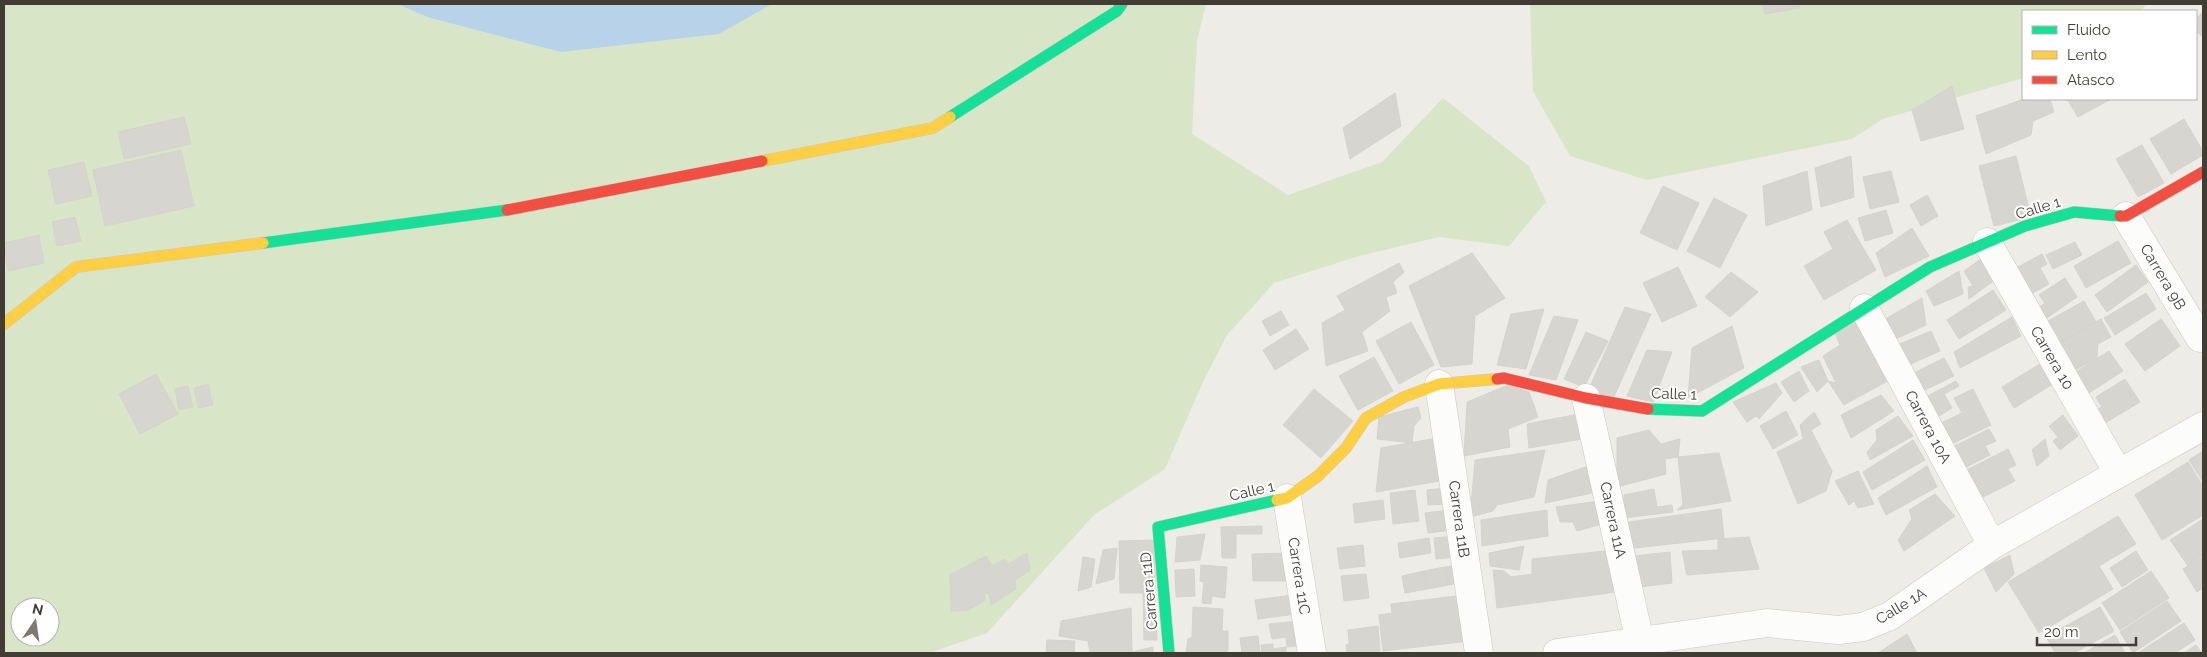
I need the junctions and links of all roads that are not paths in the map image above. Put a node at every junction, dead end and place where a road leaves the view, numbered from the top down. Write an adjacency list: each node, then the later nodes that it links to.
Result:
1 (1122, 4): 6 (street)
2 (2203, 172): 3 (street)
3 (2126, 216): 4 (street, Calle 1); 7 (street, Carrera 9B)
4 (1987, 242): 5 (street, Calle 1); 11 (street, Carrera 10)
5 (1864, 308): 9 (street, Calle 1); 14 (street, Carrera 10A)
6 (4, 324)
7 (2200, 338)
8 (1439, 384): 9 (street, Calle 1); 12 (street, Calle 1); 18 (street, Carrera 11B)
9 (1586, 398): 15 (street, Carrera 11A)
10 (2203, 426): 11 (street, Calle 1A)
11 (2118, 473): 14 (street, Calle 1A)
12 (1287, 498): 13 (street, Calle 1); 17 (street, Carrera 11C)
13 (1158, 527): 16 (street, Carrera 11D)
14 (1992, 545): 15 (street, Calle 1A)
15 (1640, 642): 19 (street, Calle 1A)
16 (1169, 653)
17 (1312, 653)
18 (1479, 653)
19 (1557, 653)

